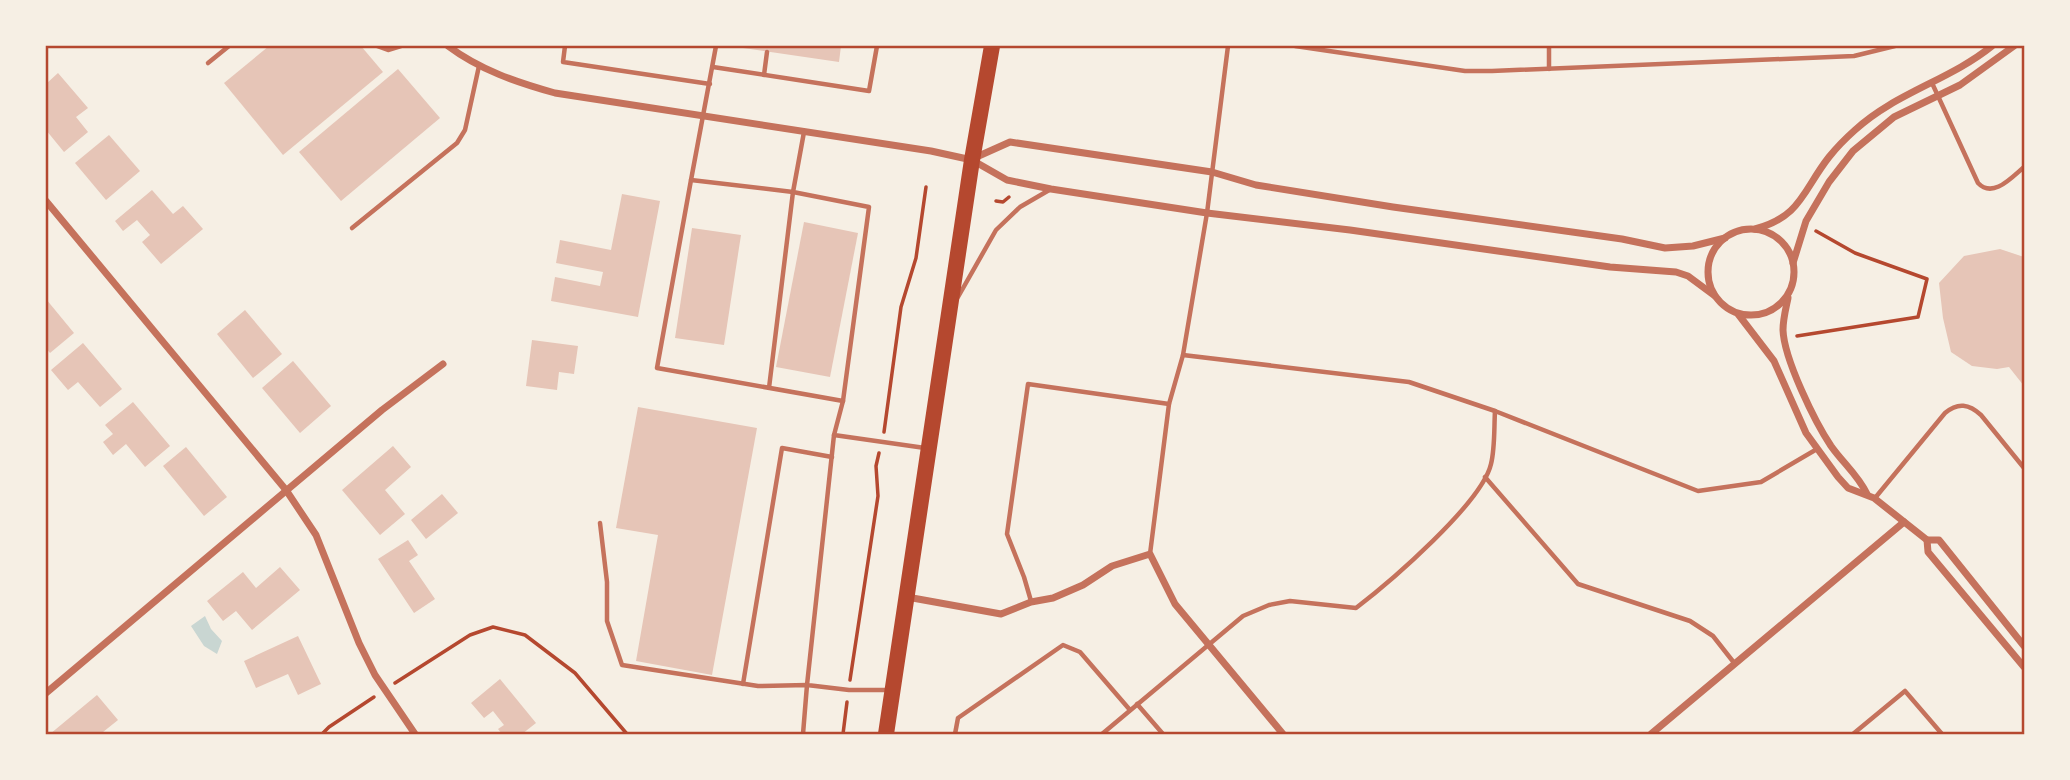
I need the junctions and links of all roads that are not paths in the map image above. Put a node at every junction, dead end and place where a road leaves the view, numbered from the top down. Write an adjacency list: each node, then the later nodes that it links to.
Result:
1 (229, 46): 16 (lane)
2 (377, 46): 3 (lane)
3 (401, 46)
4 (448, 46): 17 (street)
5 (565, 46): 22 (lane)
6 (716, 46): 18 (lane)
7 (877, 46): 20 (lane)
8 (992, 46): 26 (main road)
9 (1228, 46): 28 (lane)
10 (1295, 46): 19 (lane)
11 (1549, 46): 19 (lane)
12 (1895, 46): 19 (lane)
13 (1992, 46): 21 (street)
14 (2014, 46): 23 (street)
15 (767, 52): 20 (lane)
16 (208, 63)
17 (479, 66): 24 (street); 34 (lane)
18 (713, 67): 20 (lane); 22 (lane)
19 (1549, 69)
20 (764, 75)
21 (1933, 83): 23 (lane); 35 (street)
22 (710, 84): 24 (lane)
23 (1938, 95): 27 (lane); 37 (street)
24 (704, 117): 25 (street); 29 (lane)
25 (805, 131): 26 (street); 31 (lane)
26 (972, 160): 28 (street); 30 (street); 40 (main road)
27 (2025, 167)
28 (1212, 172): 33 (lane); 36 (street)
29 (691, 180): 31 (lane); 44 (lane)
30 (1051, 189): 33 (street); 40 (lane)
31 (793, 192): 44 (lane); 45 (lane)
32 (46, 201): 54 (street)
33 (1207, 213): 39 (street); 42 (lane)
34 (352, 228)
35 (1755, 229): 36 (street); 37 (street)
36 (1725, 237): 39 (street)
37 (1793, 263): 38 (street)
38 (1789, 294): 41 (street); 55 (street)
39 (1715, 296): 41 (street)
40 (950, 313): 49 (main road)
41 (1738, 314): 50 (street)
42 (1183, 355): 46 (lane); 47 (lane)
43 (443, 364): 54 (street)
44 (769, 388): 45 (lane)
45 (843, 401): 48 (lane)
46 (1169, 404): 59 (lane); 61 (lane)
47 (1495, 411): 50 (lane); 53 (lane)
48 (834, 435): 49 (lane); 51 (lane)
49 (929, 449): 60 (main road)
50 (1817, 449): 55 (street)
51 (832, 457): 66 (lane); 67 (lane)
52 (2025, 468): 55 (lane)
53 (1485, 477): 62 (lane); 64 (lane)
54 (286, 490): 69 (street); 72 (street)
55 (1871, 496): 56 (street)
56 (1904, 522): 58 (street); 64 (street)
57 (600, 523): 66 (lane)
58 (1927, 540): 63 (street); 65 (street)
59 (1150, 554): 61 (street); 62 (street)
60 (907, 597): 61 (street); 68 (main road)
61 (1031, 602)
62 (1208, 644): 70 (lane); 78 (street)
63 (2025, 646)
64 (1735, 664): 79 (street)
65 (2025, 667)
66 (743, 684): 67 (lane)
67 (807, 685): 68 (lane); 73 (lane)
68 (893, 690): 74 (main road)
69 (46, 693)
70 (1137, 704): 71 (lane); 77 (lane)
71 (1130, 710): 75 (lane); 76 (lane)
72 (415, 734)
73 (803, 734)
74 (886, 734)
75 (955, 734)
76 (1101, 734)
77 (1163, 734)
78 (1283, 734)
79 (1651, 734)
80 (1853, 734): 81 (lane)
81 (1942, 734)

